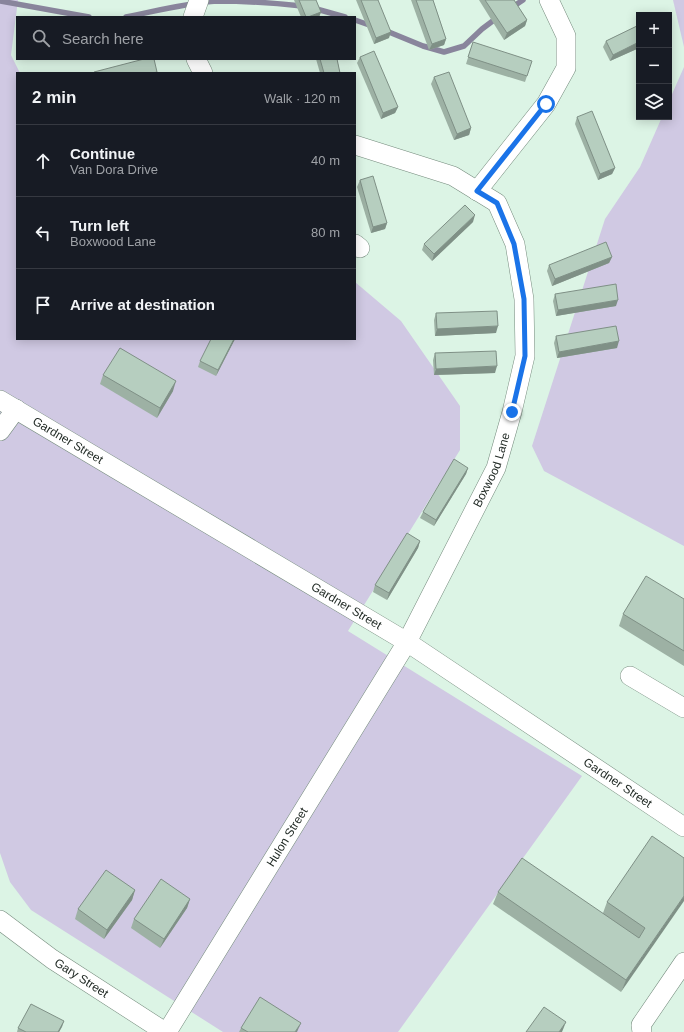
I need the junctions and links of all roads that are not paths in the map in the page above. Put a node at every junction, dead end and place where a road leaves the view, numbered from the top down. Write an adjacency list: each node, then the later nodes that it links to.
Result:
1 (198, 0): 3 (street)
2 (550, 0): 7 (street)
3 (193, 16)
4 (196, 60): 5 (street)
5 (202, 72)
6 (356, 147): 7 (street, Boxwood Lane)
7 (477, 191): 10 (street, Boxwood Lane)
8 (8, 405): 9 (street); 10 (street, Gardner Street)
9 (0, 431)
10 (407, 642): 13 (street, Gardner Street); 16 (street, Hulon Street)
11 (630, 676): 12 (street)
12 (684, 708)
13 (684, 827)
14 (0, 920): 16 (street, Gary Street)
15 (684, 962): 17 (street)
16 (166, 1032)
17 (642, 1032)

